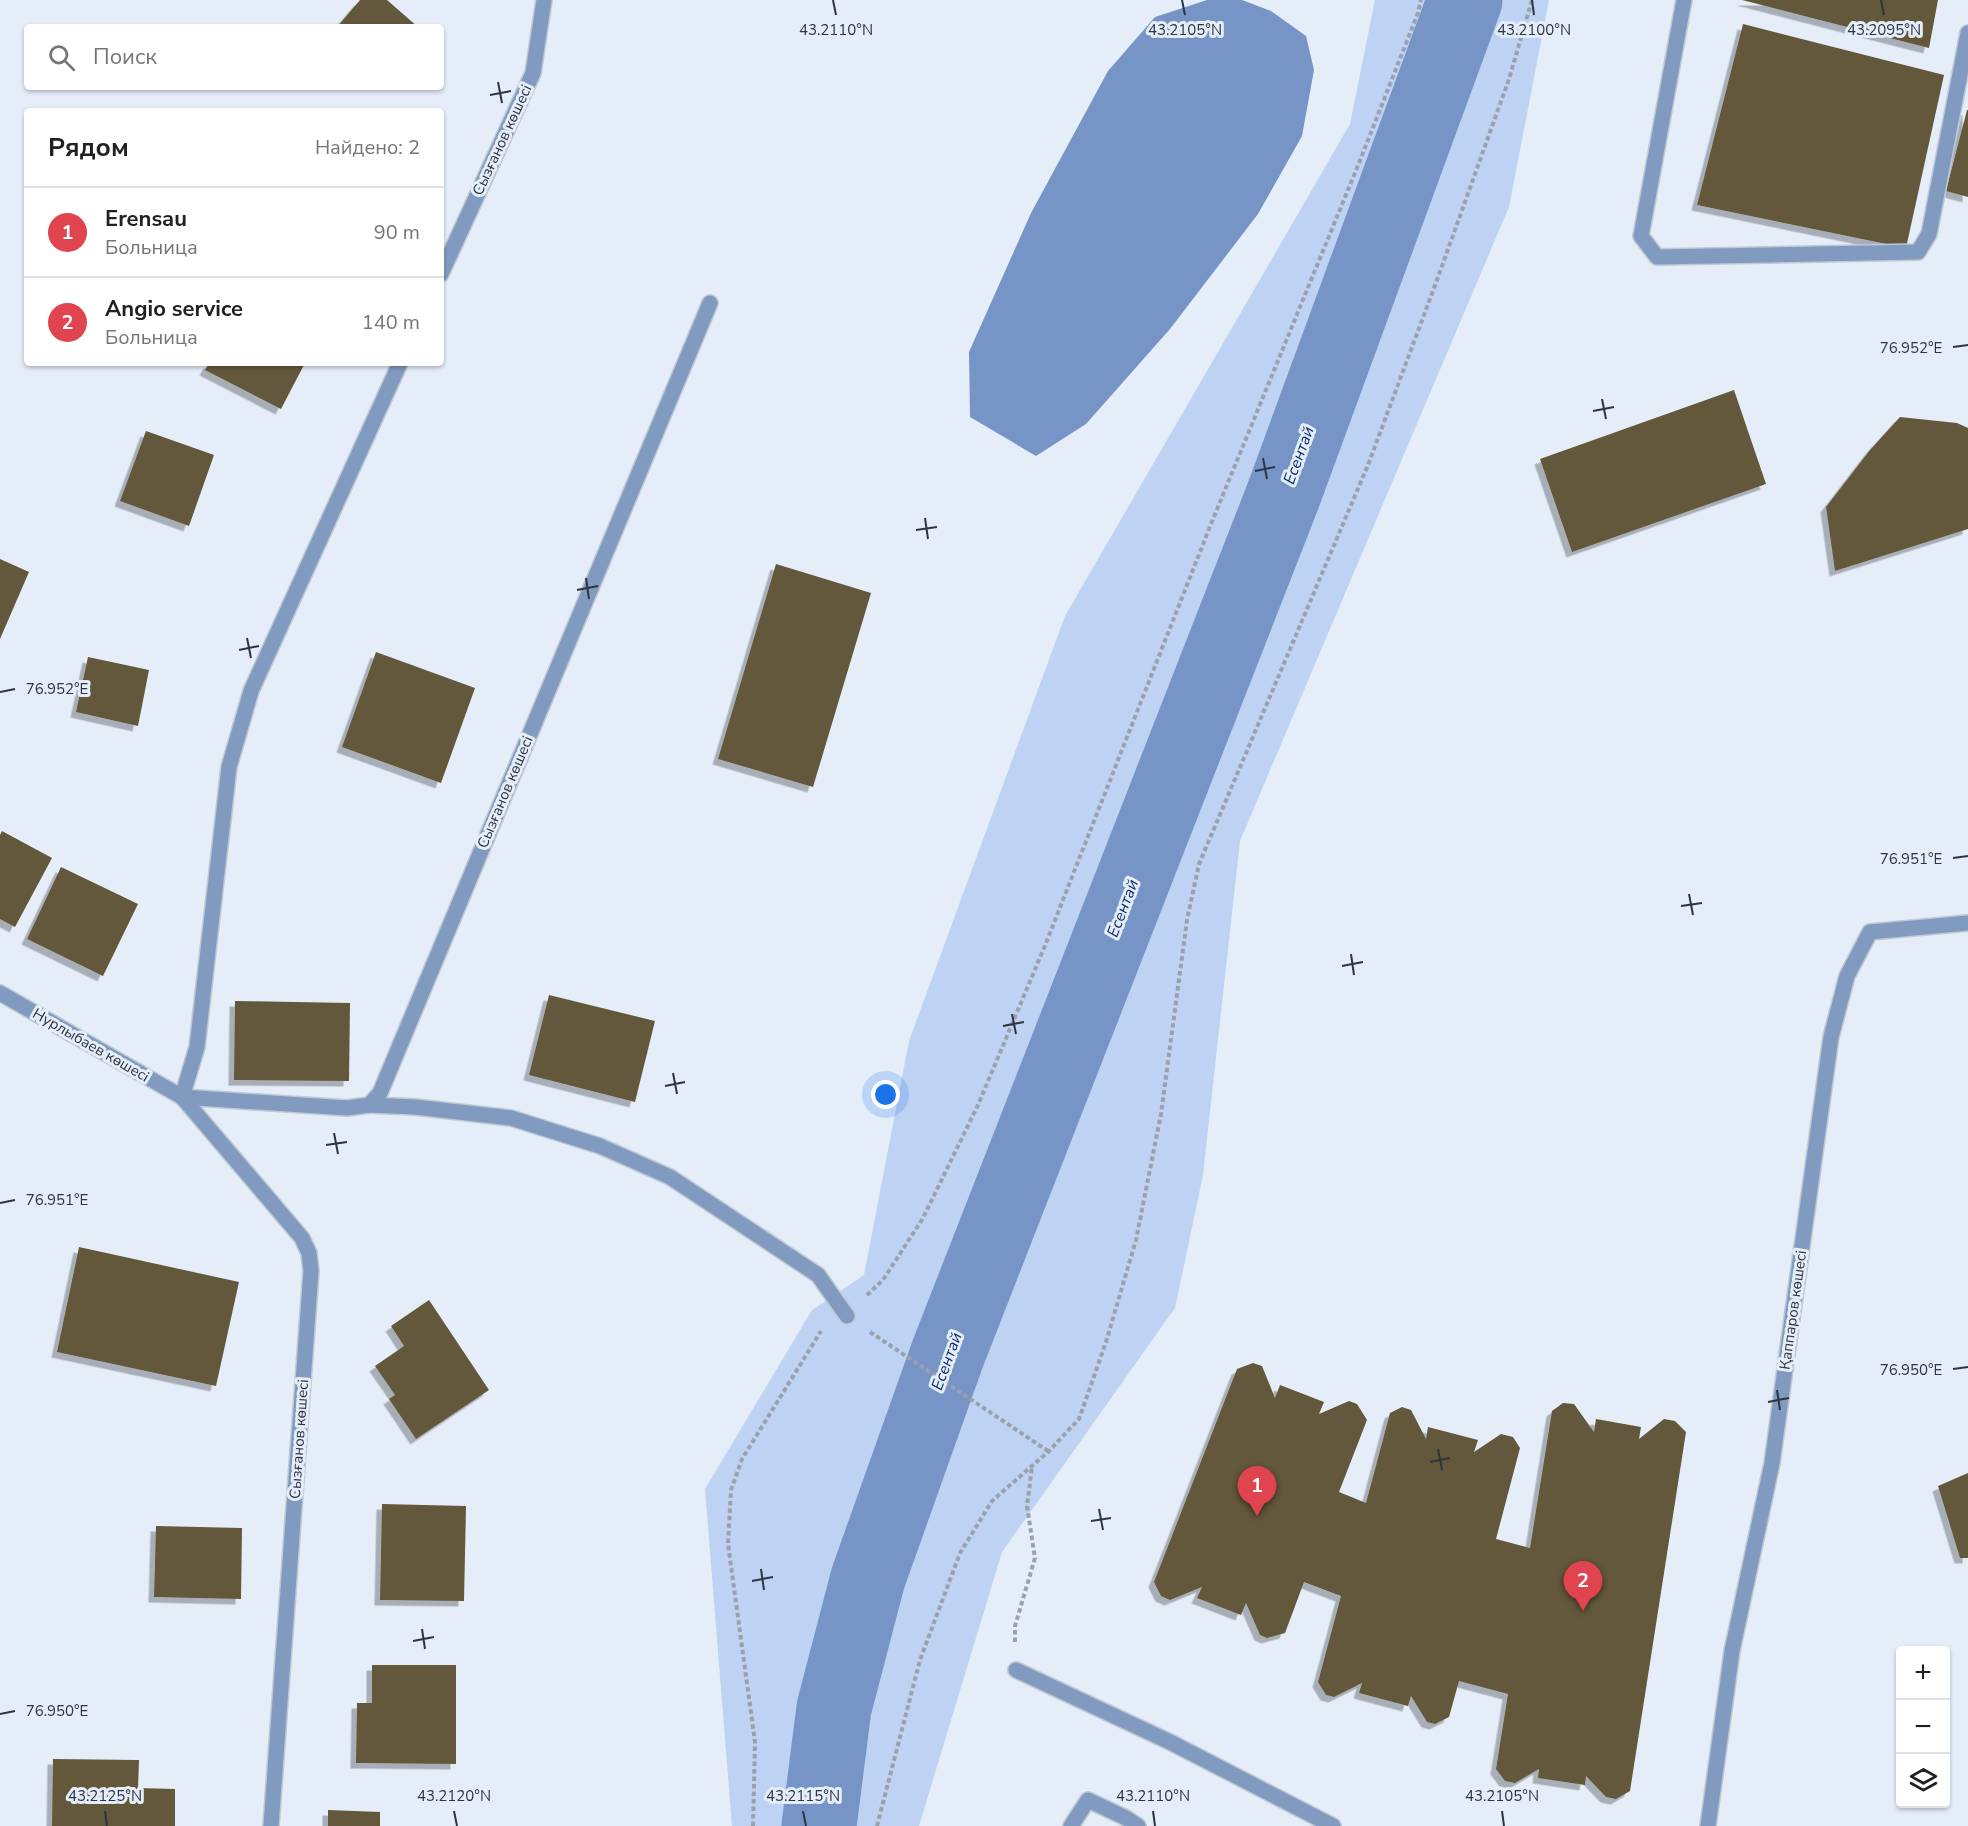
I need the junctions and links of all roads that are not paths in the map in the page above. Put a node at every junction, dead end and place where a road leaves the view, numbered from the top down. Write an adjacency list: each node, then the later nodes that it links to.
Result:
1 (544, 0): 4 (street, Сызғанов көшесі)
2 (1684, 0): 3 (street)
3 (1968, 33)
4 (444, 267)
5 (710, 303): 10 (street, Сызғанов көшесі)
6 (399, 366): 9 (street)
7 (1968, 923): 17 (street, Қаппаров көшесі)
8 (0, 993): 9 (street, Нурлыбаев көшесі)
9 (182, 1097): 10 (street); 13 (street, Сызғанов көшесі)
10 (369, 1105): 11 (street)
11 (847, 1316)
12 (1016, 1670): 16 (street)
13 (271, 1826)
14 (1071, 1826): 15 (street)
15 (1138, 1826)
16 (1333, 1826)
17 (1708, 1826)

